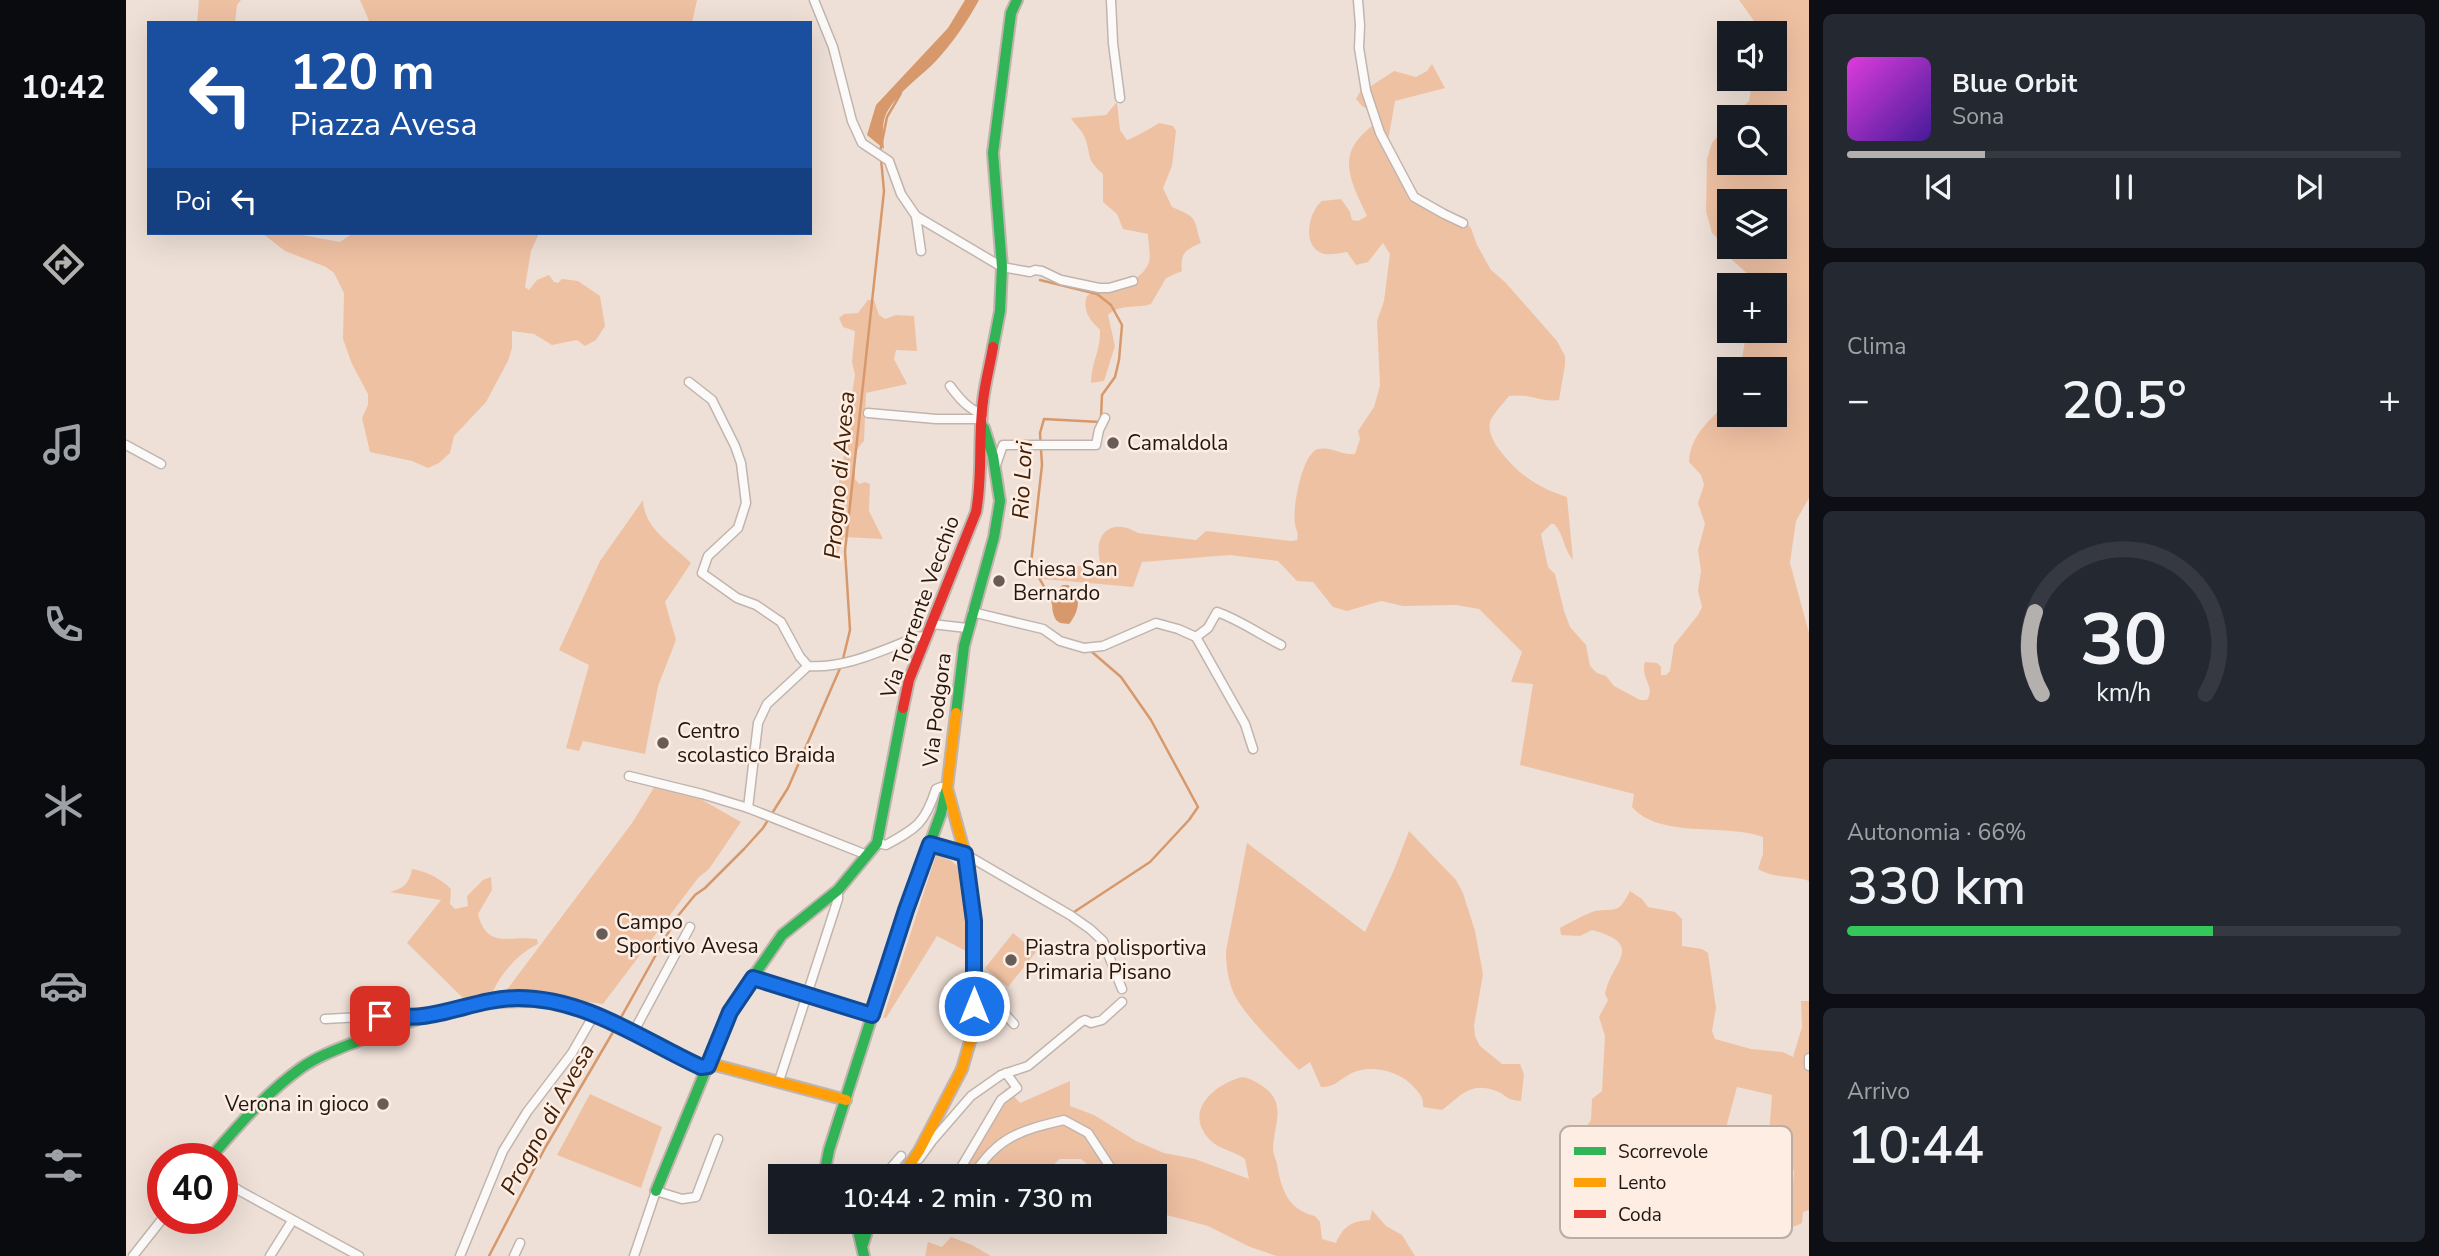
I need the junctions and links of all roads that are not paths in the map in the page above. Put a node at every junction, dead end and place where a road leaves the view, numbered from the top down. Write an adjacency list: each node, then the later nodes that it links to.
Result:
1 (814, 0): 6 (street)
2 (1017, 0): 9 (street, Via Torrente Vecchio)
3 (1111, 0): 5 (street)
4 (1357, 0): 7 (street)
5 (1120, 99)
6 (916, 216): 8 (street); 9 (street)
7 (1463, 223)
8 (921, 251)
9 (1002, 267): 10 (street); 15 (street, Via Torrente Vecchio)
10 (1133, 281)
11 (689, 382): 25 (street)
12 (950, 386): 15 (street)
13 (868, 413): 15 (street)
14 (1105, 418): 18 (street)
15 (983, 420): 18 (street, Via Podgora); 20 (street, Via Torrente Vecchio)
16 (126, 445): 17 (street)
17 (161, 464)
18 (995, 468): 19 (street, Via Podgora)
19 (972, 612): 21 (street, Via Podgora); 23 (street)
20 (932, 624): 21 (street); 22 (street, Via Torrente Vecchio)
21 (967, 628): 28 (street, Via Podgora)
22 (926, 636): 25 (street); 30 (street, Via Torrente Vecchio)
23 (1196, 637): 24 (street); 26 (street)
24 (1281, 645)
25 (808, 666): 29 (street)
26 (1253, 749)
27 (629, 776): 29 (street)
28 (947, 788): 30 (street); 31 (street); 32 (street, Via Podgora)
29 (748, 808): 33 (street)
30 (877, 844): 33 (street)
31 (930, 844): 32 (street); 42 (street)
32 (965, 854): 37 (street); 40 (street, Via Podgora)
33 (867, 855): 34 (street)
34 (838, 890): 36 (street); 38 (street)
35 (690, 927): 46 (street)
36 (753, 978): 38 (street); 49 (street)
37 (1122, 989)
38 (805, 994): 42 (street); 51 (street)
39 (1122, 1002): 50 (street)
40 (974, 1006): 45 (street); 58 (street, Via Podgora)
41 (595, 1013): 43 (street); 46 (street); 71 (street)
42 (872, 1015): 52 (street)
43 (421, 1017): 44 (street); 54 (street)
44 (324, 1019)
45 (1014, 1024)
46 (634, 1033): 49 (street)
47 (1809, 1058): 48 (street)
48 (1809, 1066)
49 (705, 1067): 51 (street); 64 (street)
50 (1006, 1073): 59 (street); 60 (street)
51 (779, 1081): 52 (street)
52 (846, 1100): 56 (street)
53 (718, 1139): 64 (street)
54 (224, 1143)
55 (901, 1156): 57 (street)
56 (826, 1164)
57 (894, 1164)
58 (910, 1164)
59 (916, 1164)
60 (963, 1164)
61 (981, 1164): 62 (street)
62 (1108, 1164)
63 (238, 1189): 65 (street)
64 (656, 1191): 73 (street)
65 (292, 1221): 69 (street); 70 (street)
66 (150, 1234): 68 (street)
67 (520, 1243): 72 (street)
68 (133, 1256)
69 (270, 1256)
70 (359, 1256)
71 (460, 1256)
72 (514, 1256)
73 (634, 1256)

